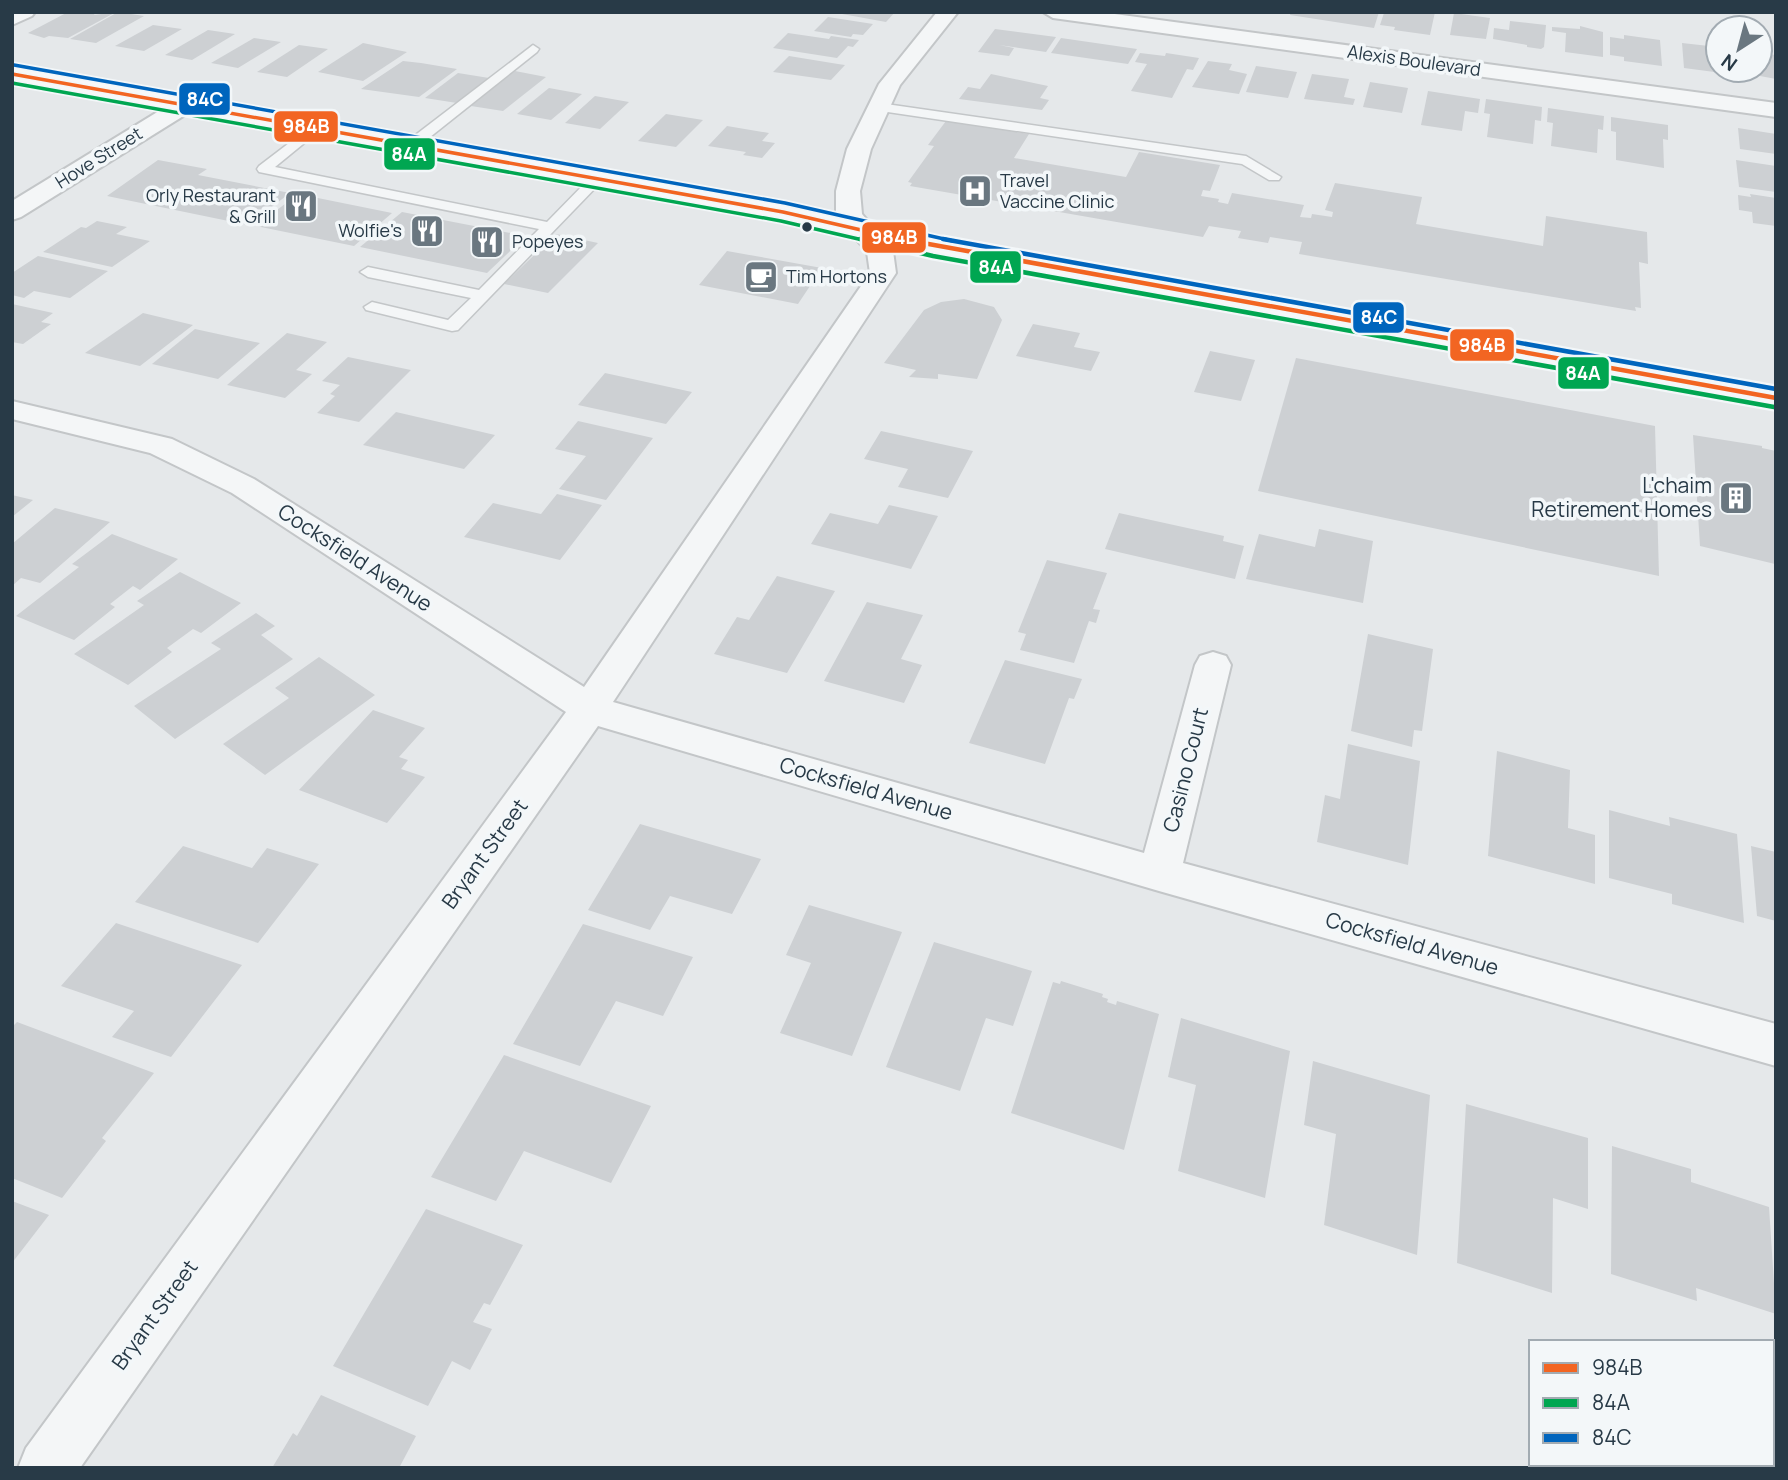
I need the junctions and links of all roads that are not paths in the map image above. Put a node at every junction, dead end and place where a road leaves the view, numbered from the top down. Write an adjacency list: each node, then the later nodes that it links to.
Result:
1 (25, 12): 4 (street)
2 (948, 12): 8 (street, Bryant Street)
3 (1053, 12): 9 (street, Alexis Boulevard)
4 (12, 19)
5 (533, 49): 11 (lane)
6 (12, 74): 7 (main road)
7 (185, 105): 10 (main road); 14 (street, Hove Street)
8 (879, 107): 12 (lane); 16 (street, Bryant Street)
9 (1776, 110)
10 (314, 128): 11 (main road); 15 (lane)
11 (410, 146): 13 (main road)
12 (1274, 177)
13 (597, 179): 15 (lane); 16 (main road)
14 (12, 212)
15 (551, 227): 18 (lane)
16 (862, 230): 20 (main road); 23 (street, Bryant Street)
17 (368, 272): 18 (lane)
18 (482, 295): 19 (lane)
19 (372, 307)
20 (1776, 398)
21 (12, 410): 23 (street, Cocksfield Avenue)
22 (1213, 665): 24 (street, Casino Court)
23 (589, 709): 24 (street, Cocksfield Avenue); 26 (street, Bryant Street)
24 (1159, 874): 25 (street, Cocksfield Avenue)
25 (1776, 1045)
26 (46, 1468)

